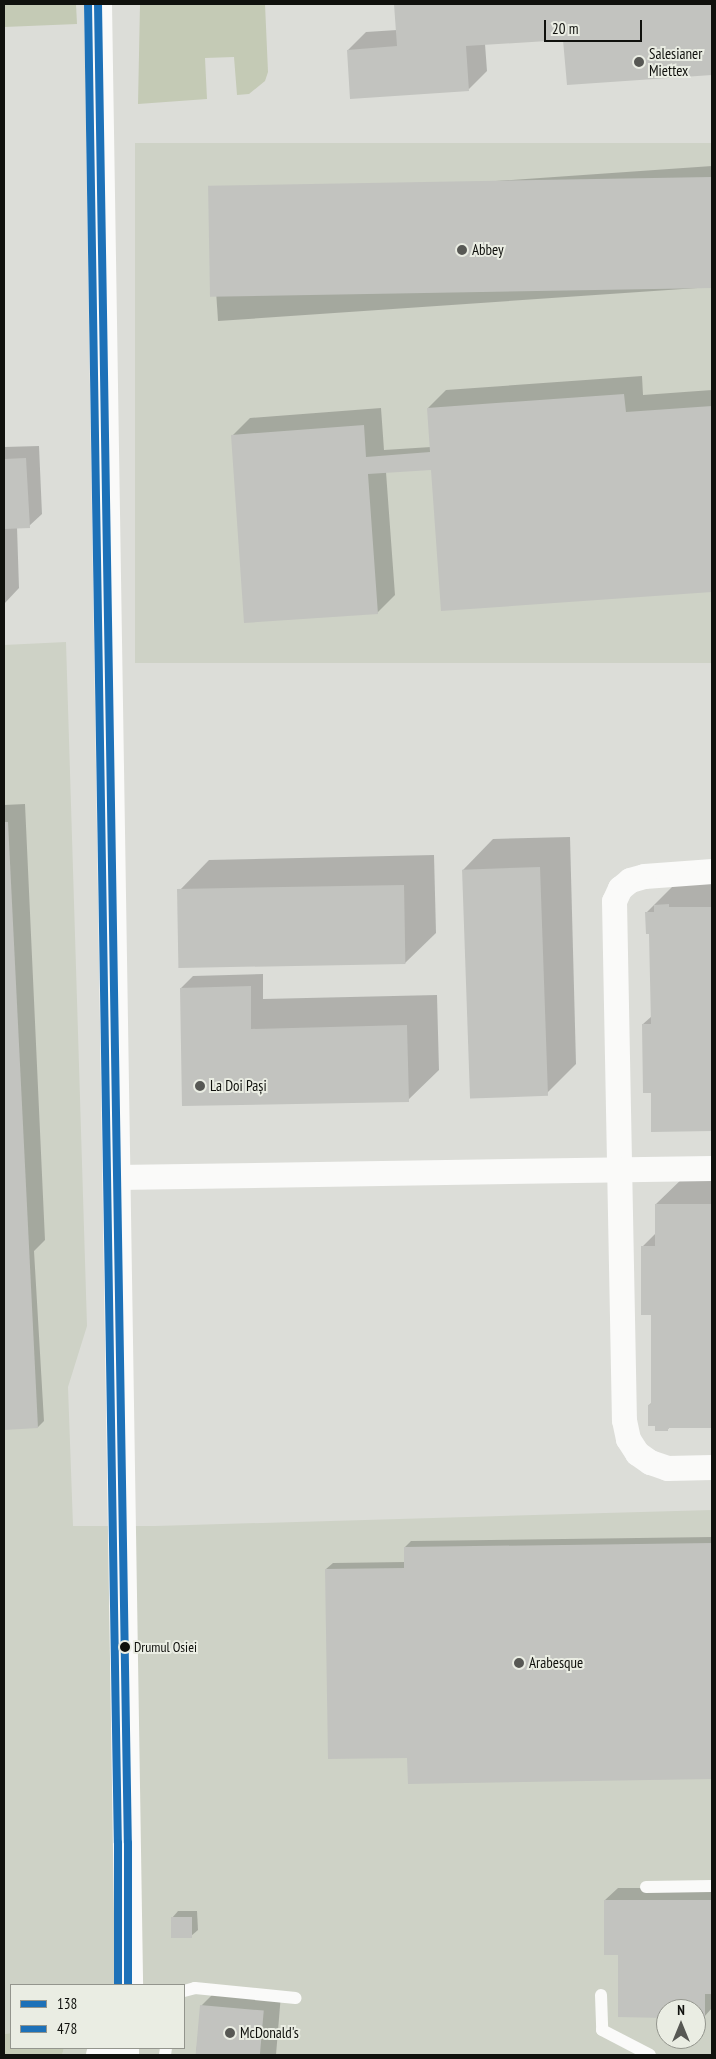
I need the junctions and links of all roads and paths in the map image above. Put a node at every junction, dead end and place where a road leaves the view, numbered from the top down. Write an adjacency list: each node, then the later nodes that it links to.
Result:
1 (98, 4): 5 (street)
2 (712, 871): 4 (street)
3 (712, 1168): 4 (street)
4 (619, 1170): 5 (street); 6 (street)
5 (117, 1178): 9 (street)
6 (712, 1467)
7 (712, 1886): 8 (lane)
8 (646, 1887)
9 (129, 1984)
10 (185, 1991): 12 (lane)
11 (601, 1995): 13 (lane)
12 (296, 1998)
13 (650, 2055)

